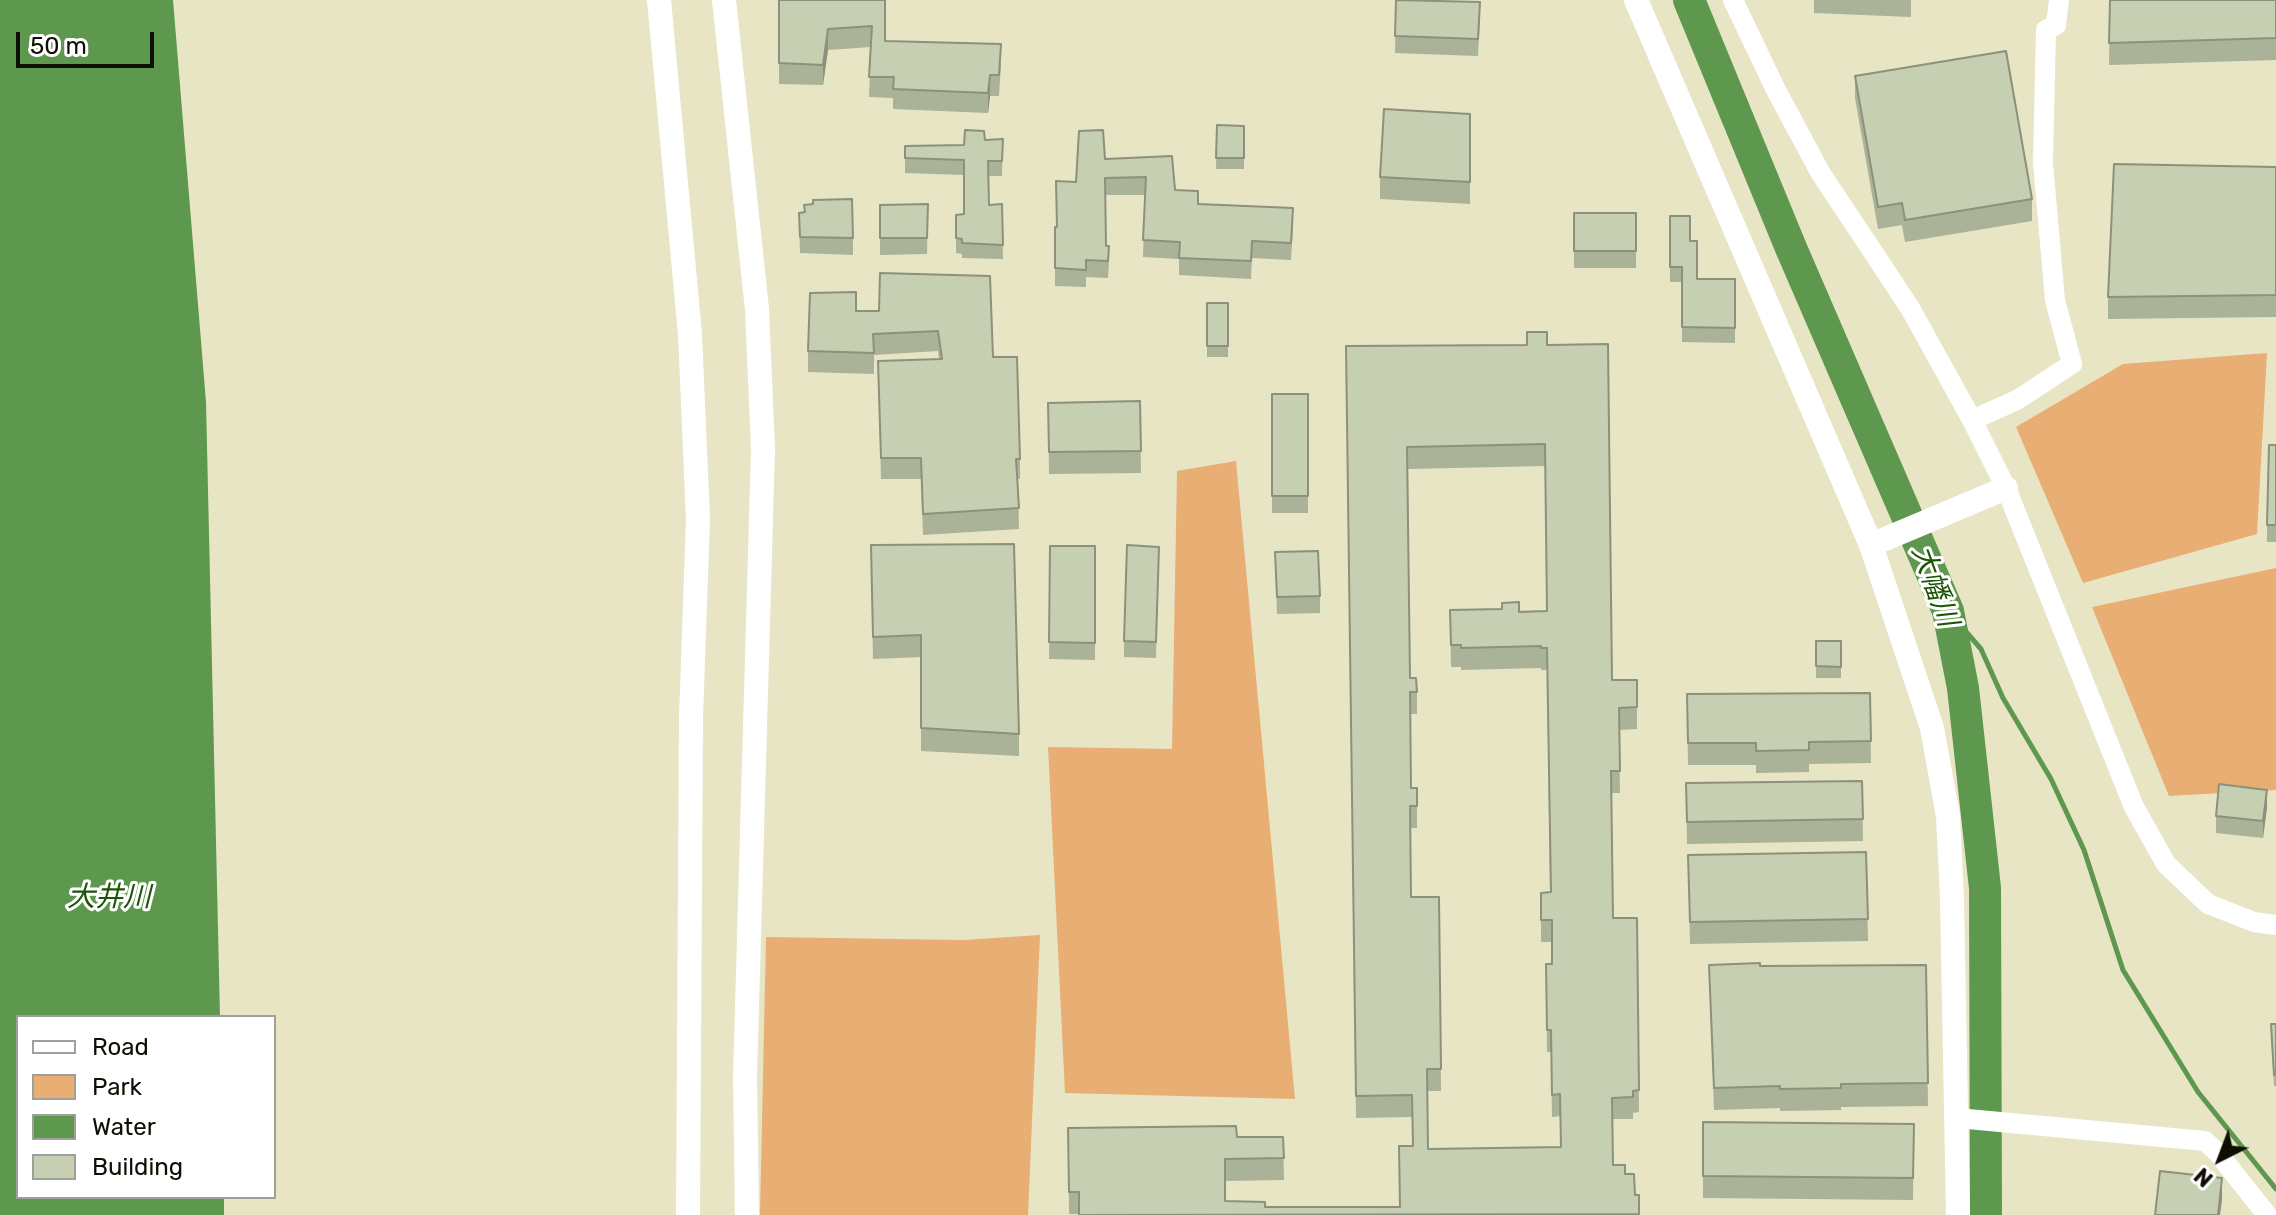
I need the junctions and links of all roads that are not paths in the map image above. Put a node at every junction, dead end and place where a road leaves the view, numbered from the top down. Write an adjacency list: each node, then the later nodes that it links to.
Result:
1 (659, 0): 11 (street)
2 (724, 0): 12 (street)
3 (1636, 0): 8 (street)
4 (1733, 0): 6 (street)
5 (2059, 0): 6 (street)
6 (1972, 420): 7 (street)
7 (2006, 488): 8 (street); 9 (street)
8 (1871, 545): 10 (street)
9 (2276, 925)
10 (1957, 1118): 13 (street); 14 (street)
11 (688, 1215)
12 (747, 1215)
13 (1958, 1215)
14 (2267, 1215)

